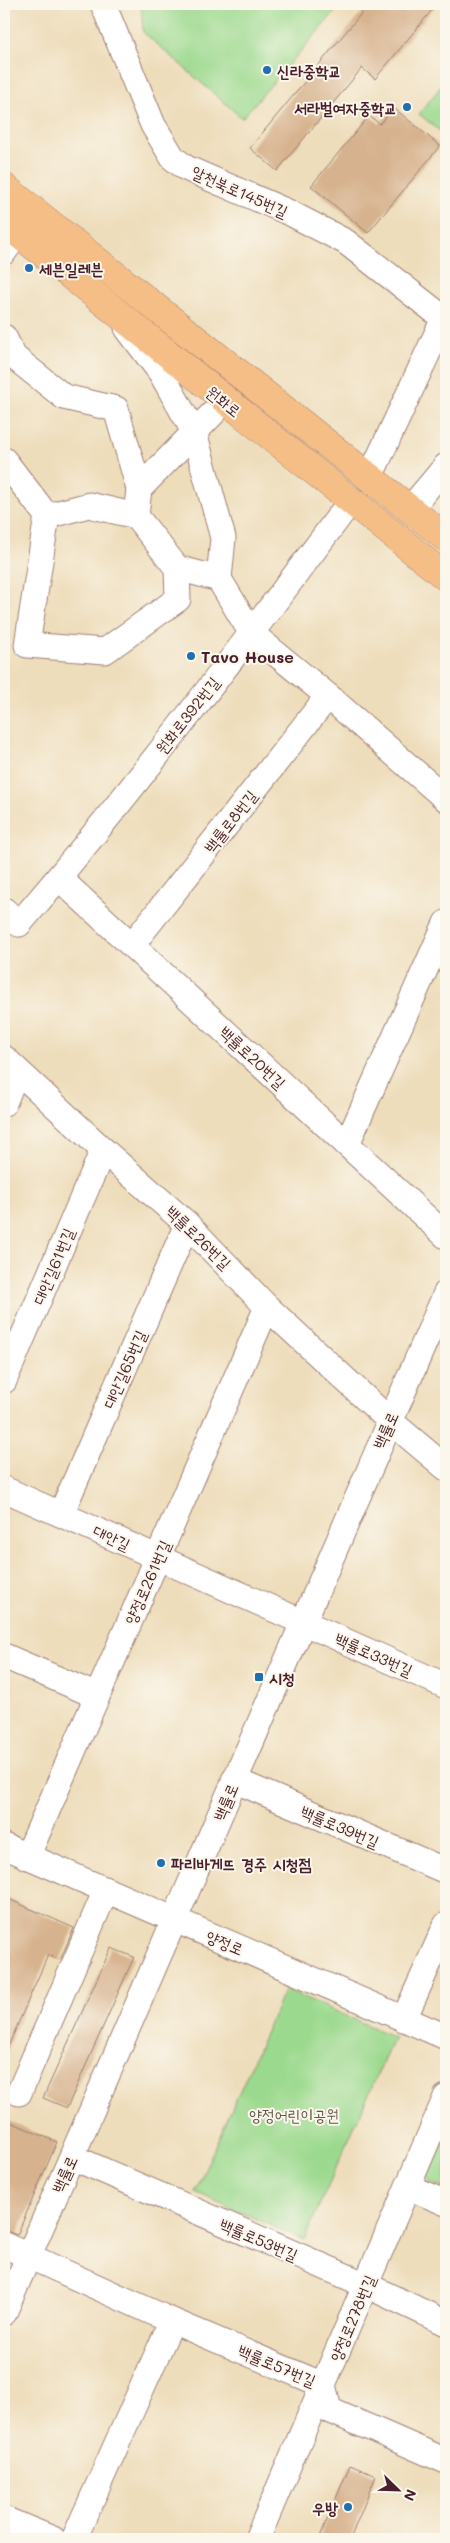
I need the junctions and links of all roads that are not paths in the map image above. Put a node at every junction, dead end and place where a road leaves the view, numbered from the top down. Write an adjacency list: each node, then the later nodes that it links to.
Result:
1 (103, 4): 6 (street, 알천북로145번길)
2 (4, 187): 3 (main road, 원화로)
3 (34, 211): 4 (street); 12 (main road, 원화로)
4 (8, 236): 5 (main road, 원화로)
5 (115, 312): 8 (main road, 원화로); 9 (street)
6 (445, 317): 12 (street)
7 (4, 337): 13 (street)
8 (225, 401): 9 (street); 14 (main road, 원화로)
9 (194, 432): 13 (street); 21 (street)
10 (4, 460): 16 (street)
11 (446, 466): 15 (street)
12 (369, 479): 14 (main road); 15 (main road, 원화로)
13 (139, 488): 17 (street)
14 (350, 502): 20 (main road, 원화로); 22 (street, 원화로392번길)
15 (410, 510): 18 (main road, 원화로)
16 (47, 516): 17 (street); 19 (street)
17 (136, 516): 19 (street)
18 (446, 538)
19 (177, 568): 21 (street)
20 (446, 577)
21 (219, 578): 22 (street)
22 (252, 634): 23 (street); 25 (street, 원화로392번길)
23 (328, 696): 24 (street); 28 (street, 백률로8번길)
24 (446, 799)
25 (58, 878): 26 (street, 원화로392번길); 28 (street, 백률로20번길)
26 (11, 917)
27 (446, 923): 31 (street)
28 (132, 945): 31 (street, 백률로20번길)
29 (11, 1064): 30 (street); 32 (street, 백률로26번길)
30 (4, 1102)
31 (347, 1144): 34 (street, 백률로20번길)
32 (103, 1150): 33 (street, 백률로26번길); 37 (street, 대안길61번길)
33 (187, 1224): 36 (street, 백률로26번길); 41 (street, 대안길65번길)
34 (446, 1236)
35 (446, 1293): 38 (street, 백률로)
36 (267, 1307): 38 (street, 백률로26번길); 42 (street, 양정로261번길)
37 (4, 1381)
38 (389, 1420): 39 (street, 백률로26번길); 43 (street, 백률로)
39 (446, 1468)
40 (4, 1489): 41 (street, 대안길)
41 (60, 1514): 42 (street, 대안길)
42 (158, 1558): 43 (street, 대안길); 46 (street, 양정로261번길)
43 (302, 1623): 45 (street, 백률로33번길); 47 (street, 백률로)
44 (4, 1656): 46 (street)
45 (446, 1686)
46 (97, 1696): 49 (street, 양정로261번길)
47 (234, 1780): 50 (street, 백률로39번길); 52 (street, 백률로)
48 (4, 1846): 49 (street, 양정로)
49 (27, 1856): 51 (street, 양정로)
50 (446, 1871)
51 (106, 1890): 52 (street, 양정로); 56 (street)
52 (175, 1921): 54 (street, 양정로); 58 (street, 백률로)
53 (446, 1925): 54 (street)
54 (404, 2019): 55 (street, 양정로)
55 (446, 2037)
56 (19, 2093)
57 (446, 2097): 59 (street, 양정로278번길)
58 (72, 2158): 62 (street, 백률로); 63 (street, 백률로53번길)
59 (408, 2187): 60 (street); 63 (street, 양정로278번길)
60 (446, 2203)
61 (4, 2245): 62 (street, 백률로57번길)
62 (28, 2256): 64 (street, 백률로); 65 (street, 백률로57번길)
63 (366, 2285): 66 (street, 백률로53번길); 67 (street, 양정로278번길)
64 (4, 2312)
65 (172, 2321): 67 (street, 백률로57번길); 71 (street)
66 (446, 2323)
67 (323, 2385): 68 (street, 백률로57번길); 72 (street, 양정로278번길)
68 (446, 2462)
69 (4, 2519): 70 (street)
70 (53, 2539)
71 (74, 2539)
72 (257, 2539)

